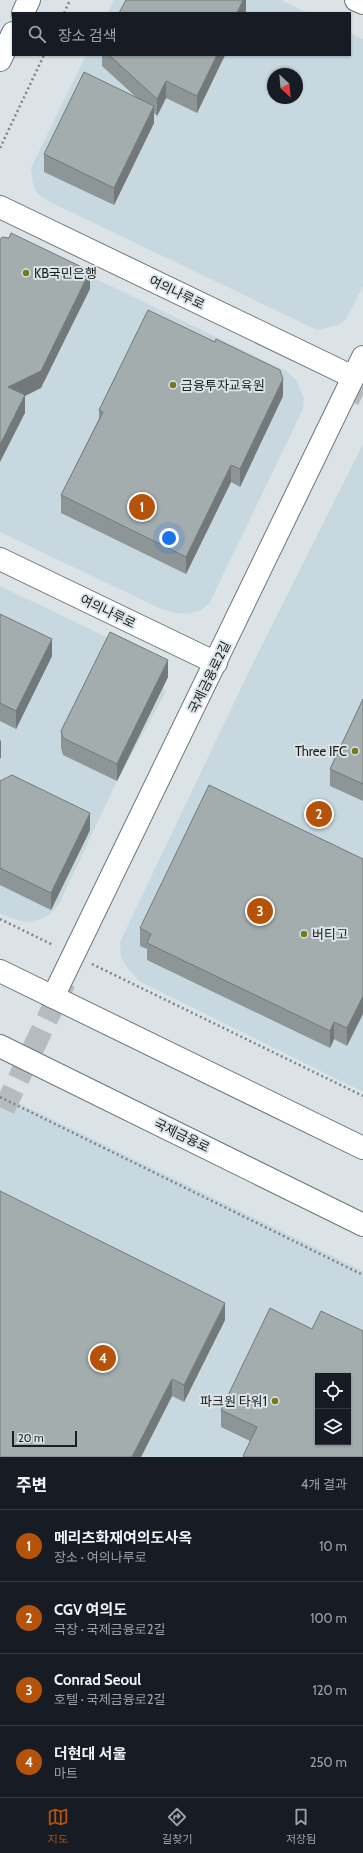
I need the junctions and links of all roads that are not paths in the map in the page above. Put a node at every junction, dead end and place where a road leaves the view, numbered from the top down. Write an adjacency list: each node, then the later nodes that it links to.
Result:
1 (29, 0): 4 (street)
2 (356, 0): 3 (street)
3 (363, 3)
4 (23, 12)
5 (12, 35): 6 (street)
6 (0, 60)
7 (0, 207): 9 (street, 여의나루로)
8 (363, 357): 9 (street, 국제금융로2길)
9 (353, 377): 11 (street, 국제금융로2길)
10 (0, 559): 11 (street, 여의나루로)
11 (216, 663): 13 (street, 국제금융로2길)
12 (0, 971): 13 (street)
13 (53, 997): 15 (street)
14 (0, 1046): 16 (street, 국제금융로)
15 (363, 1148)
16 (363, 1225)

